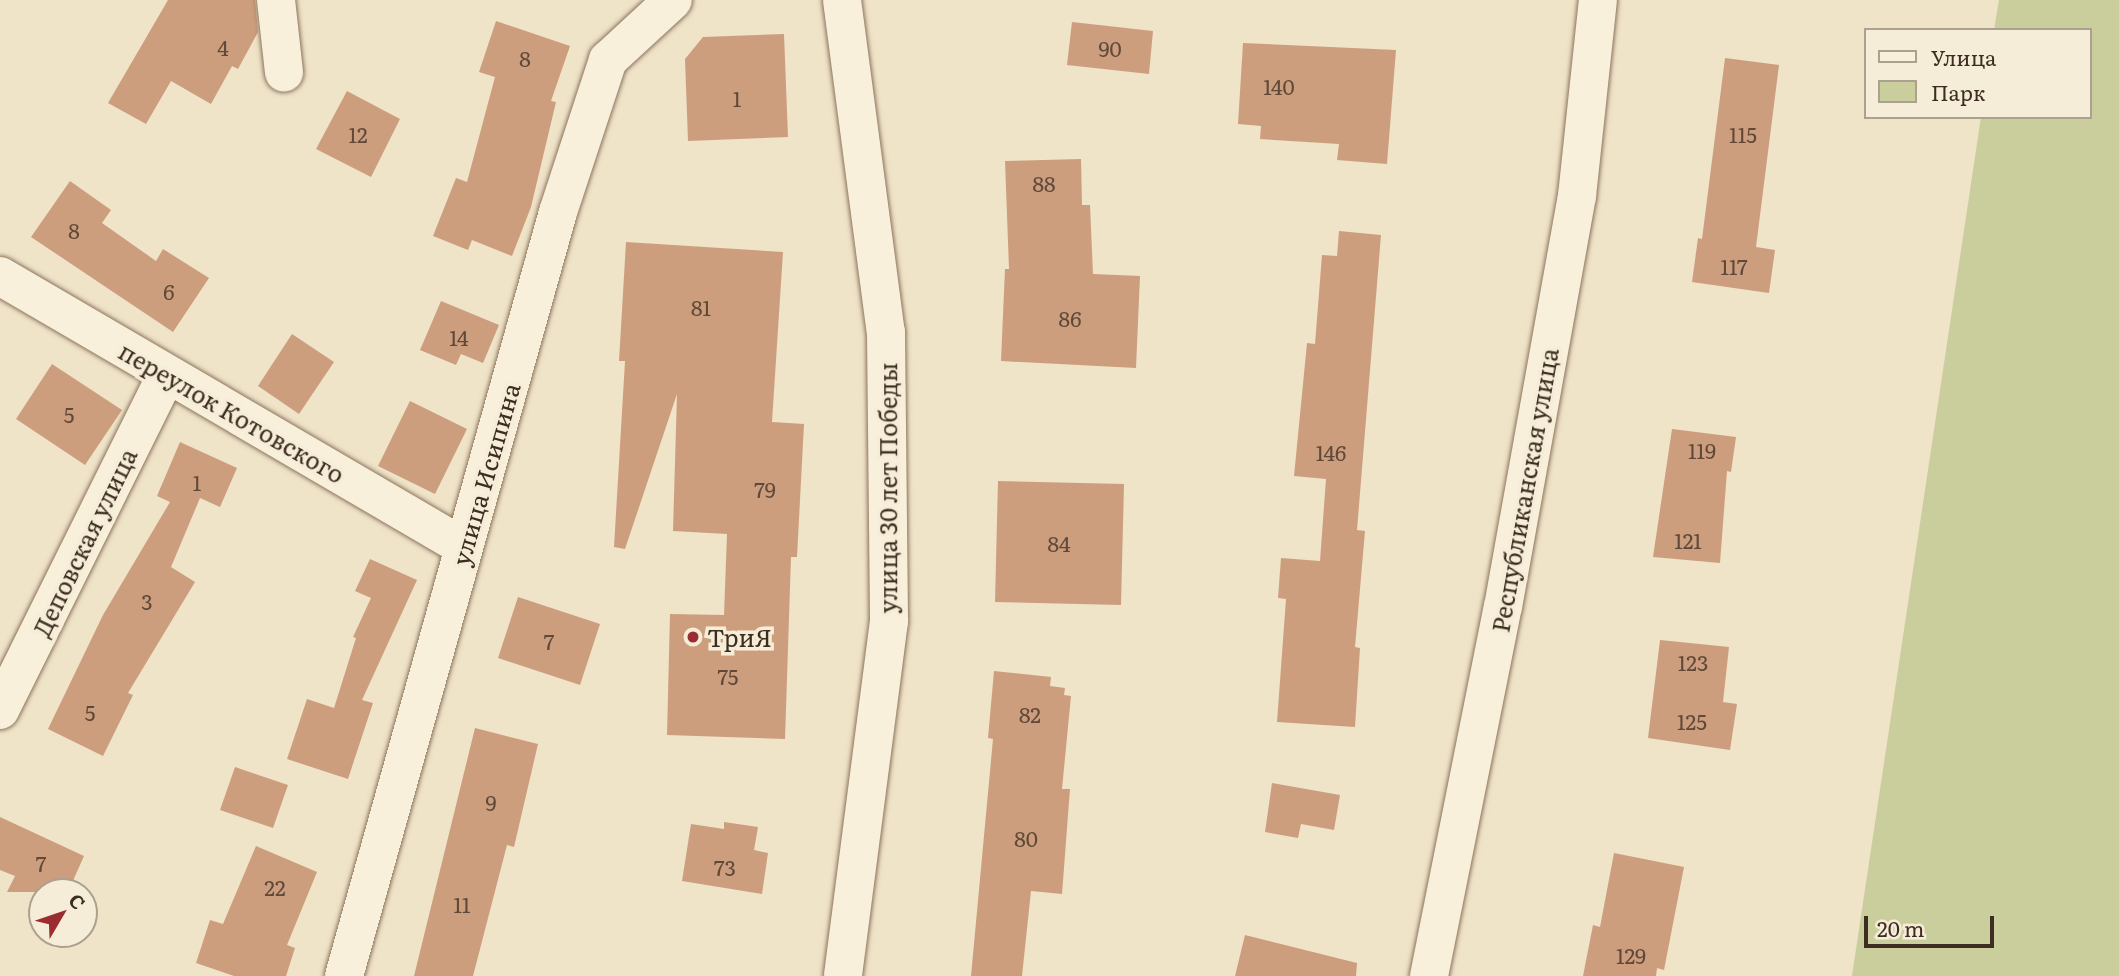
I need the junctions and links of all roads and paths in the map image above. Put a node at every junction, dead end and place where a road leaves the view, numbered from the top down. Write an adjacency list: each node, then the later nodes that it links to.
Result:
1 (276, 0): 5 (street)
2 (673, 0): 8 (street, улица Исипина)
3 (842, 0): 11 (street, улица 30 лет Победы)
4 (1598, 0): 12 (street, Республиканская улица)
5 (284, 73)
6 (0, 276): 7 (street, переулок Котовского)
7 (167, 374): 8 (street, переулок Котовского); 9 (street, Деповская улица)
8 (464, 547): 10 (street, улица Исипина)
9 (0, 710)
10 (344, 976)
11 (843, 976)
12 (1429, 976)

